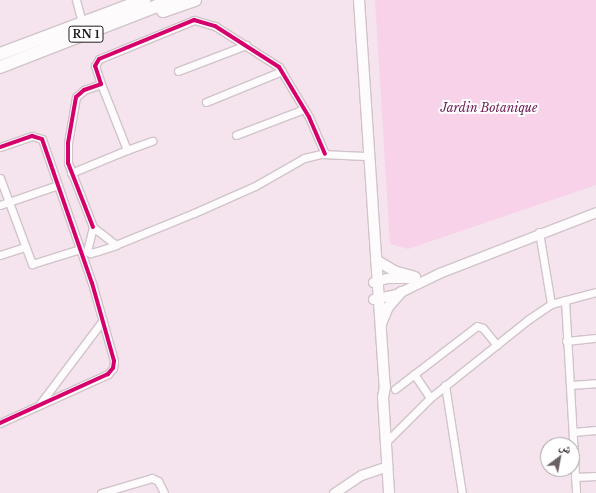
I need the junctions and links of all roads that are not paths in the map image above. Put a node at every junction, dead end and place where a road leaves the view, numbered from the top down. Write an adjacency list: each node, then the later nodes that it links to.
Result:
1 (76, 0): 8 (street)
2 (172, 0): 7 (highway, RN 1)
3 (195, 0): 7 (highway)
4 (353, 0): 22 (main road)
5 (359, 0): 35 (main road)
6 (141, 1): 8 (highway, RN 1)
7 (124, 19): 11 (highway, RN 1)
8 (82, 23): 10 (highway, RN 1)
9 (246, 45): 12 (street); 13 (street); 14 (street)
10 (0, 54)
11 (0, 68)
12 (178, 71)
13 (282, 71): 15 (street); 16 (street)
14 (101, 84): 20 (street); 23 (street)
15 (206, 102)
16 (304, 109): 17 (street); 21 (street)
17 (236, 135)
18 (152, 141): 20 (street)
19 (0, 147): 25 (street)
20 (127, 150): 23 (street)
21 (325, 154): 22 (street); 31 (street)
22 (365, 156): 38 (main road)
23 (71, 173): 29 (street)
24 (0, 178): 26 (street)
25 (58, 185): 26 (street); 33 (street)
26 (8, 202): 27 (street); 32 (street)
27 (0, 206)
28 (596, 212): 30 (street)
29 (93, 227): 31 (street); 31 (street)
30 (539, 232): 36 (street); 43 (street)
31 (116, 245)
32 (24, 246): 33 (street); 34 (street)
33 (80, 249): 44 (street)
34 (0, 255)
35 (376, 260): 37 (main road); 38 (main road)
36 (439, 273): 37 (street); 39 (street)
37 (415, 277): 38 (street)
38 (375, 281): 41 (main road)
39 (401, 292): 41 (street); 45 (main road)
40 (596, 292): 42 (street)
41 (375, 299): 45 (main road); 54 (main road)
42 (565, 300): 43 (street); 47 (street)
43 (551, 304): 48 (street)
44 (103, 320): 56 (street); 56 (street)
45 (379, 328): 54 (main road)
46 (596, 338): 47 (street)
47 (566, 341): 51 (street)
48 (497, 345): 49 (street); 52 (street)
49 (414, 374): 53 (street); 55 (street)
50 (596, 383): 51 (street)
51 (570, 385): 59 (street)
52 (445, 386): 55 (street); 68 (street)
53 (395, 389)
54 (383, 397): 60 (main road)
55 (430, 398): 60 (street)
56 (38, 406): 57 (street)
57 (0, 423)
58 (596, 430): 59 (street)
59 (573, 432): 63 (street)
60 (386, 442): 61 (main road)
61 (387, 466): 66 (street); 67 (main road)
62 (596, 476): 63 (street)
63 (575, 478): 69 (street)
64 (101, 493): 65 (street)
65 (164, 493)
66 (334, 493)
67 (389, 493)
68 (462, 493)
69 (576, 493)

